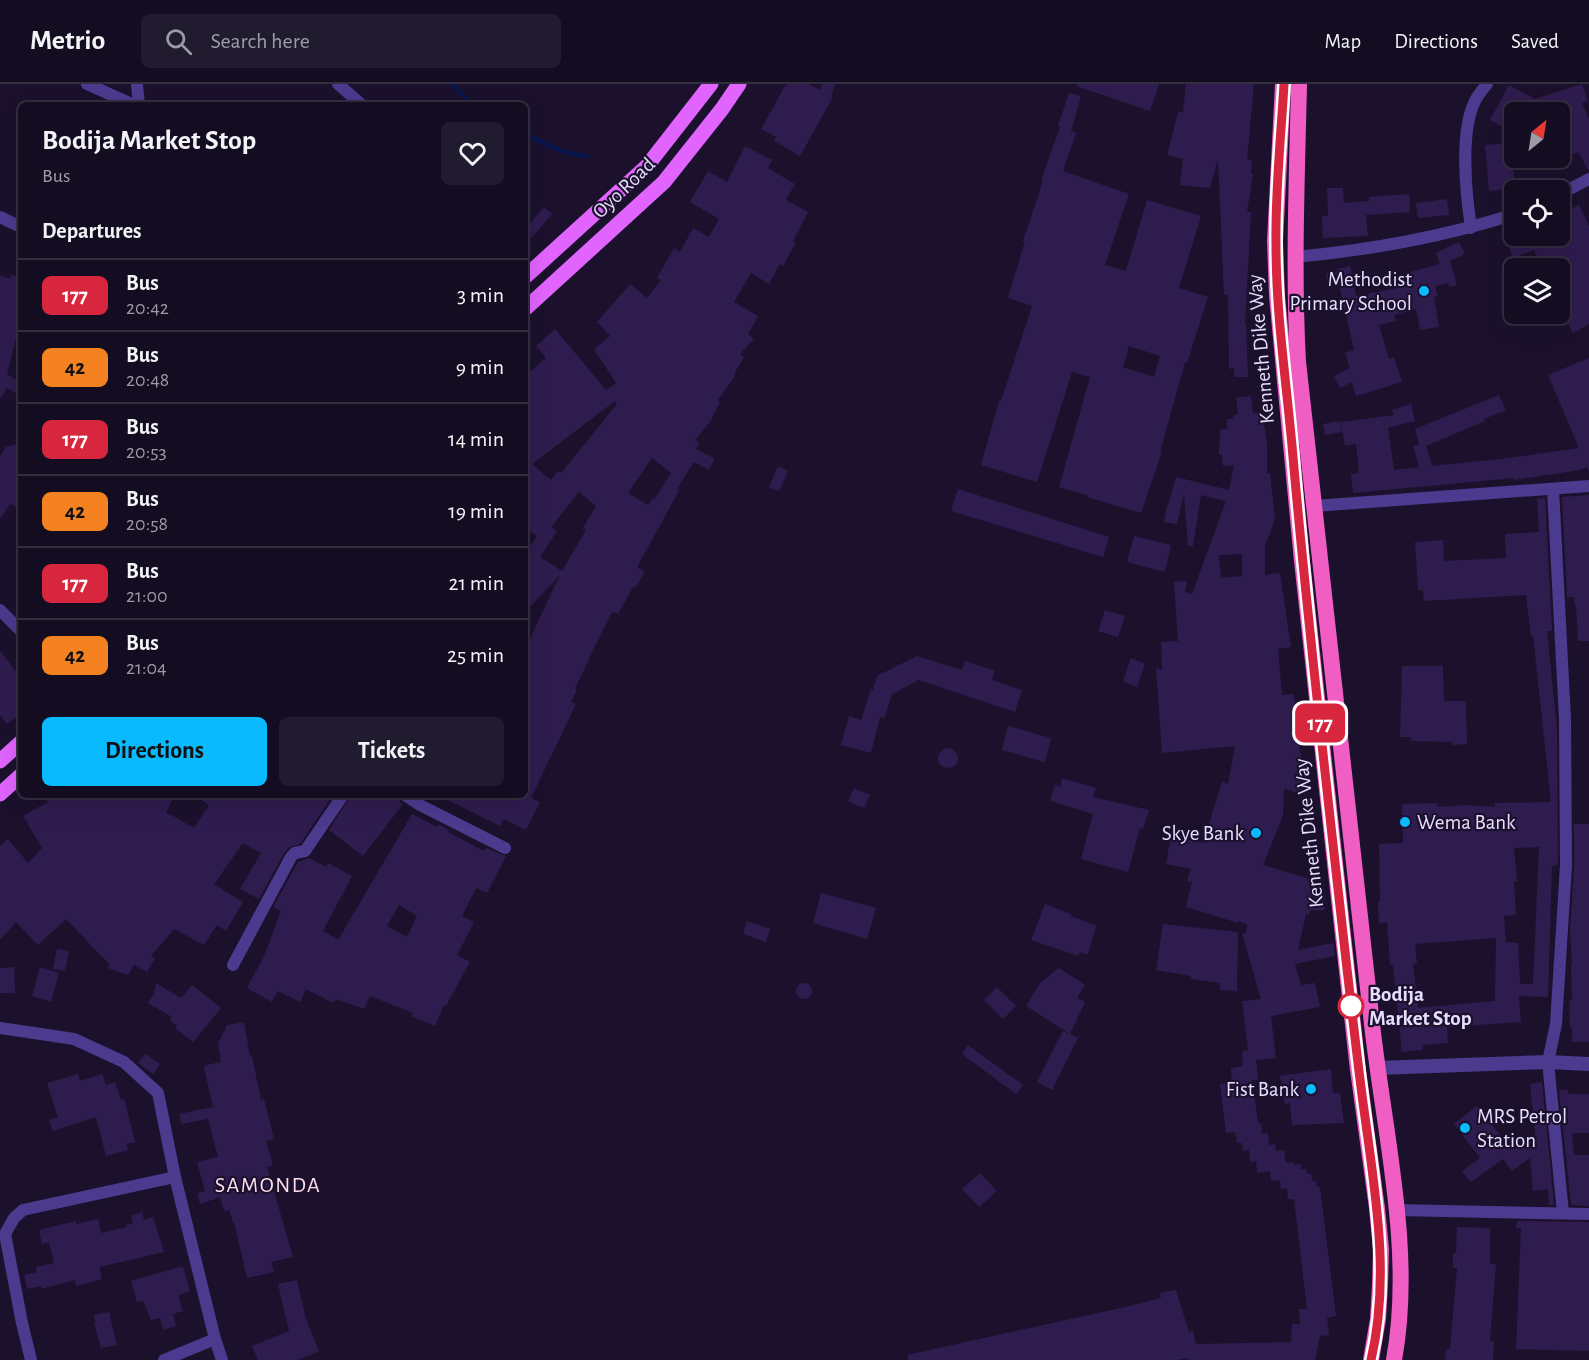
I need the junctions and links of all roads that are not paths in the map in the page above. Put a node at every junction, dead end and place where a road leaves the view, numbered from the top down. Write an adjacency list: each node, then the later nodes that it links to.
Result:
1 (87, 84): 9 (street)
2 (137, 84): 10 (street)
3 (338, 84): 11 (street)
4 (711, 84): 19 (main road, Oyo Road)
5 (739, 84): 20 (main road, Oyo Road)
6 (1284, 84): 38 (highway, Kenneth Dike Way)
7 (1299, 84): 18 (highway, Kenneth Dike Way)
8 (1487, 84): 17 (street)
9 (129, 102)
10 (136, 102)
11 (359, 102)
12 (1589, 179): 13 (street)
13 (1570, 189)
14 (0, 217): 16 (street)
15 (1504, 218): 17 (street)
16 (18, 226)
17 (1471, 228): 18 (street)
18 (1295, 257): 23 (highway, Kenneth Dike Way)
19 (528, 273)
20 (528, 306)
21 (1589, 486): 22 (street)
22 (1553, 489): 23 (street); 35 (street)
23 (1314, 506): 37 (highway, Kenneth Dike Way)
24 (0, 610): 25 (street)
25 (18, 628)
26 (18, 745): 27 (main road)
27 (0, 761)
28 (18, 778): 29 (main road)
29 (0, 794)
30 (341, 798): 33 (street)
31 (409, 798): 32 (street)
32 (505, 848)
33 (233, 965)
34 (0, 1028): 39 (street)
35 (1548, 1062): 36 (street); 37 (street); 41 (street)
36 (1589, 1064)
37 (1377, 1068): 38 (street); 40 (highway, Kenneth Dike Way)
38 (1358, 1070): 47 (highway, Kenneth Dike Way)
39 (175, 1177): 43 (street); 44 (street)
40 (1396, 1210): 41 (street); 48 (highway, Kenneth Dike Way)
41 (1563, 1213): 42 (street)
42 (1589, 1214)
43 (215, 1339): 45 (street); 46 (street)
44 (32, 1360)
45 (164, 1360)
46 (222, 1360)
47 (1371, 1360)
48 (1394, 1360)

